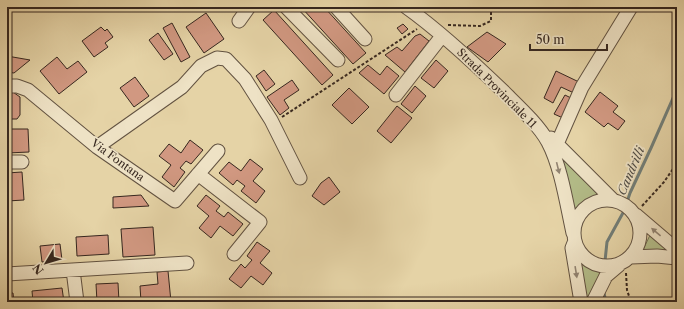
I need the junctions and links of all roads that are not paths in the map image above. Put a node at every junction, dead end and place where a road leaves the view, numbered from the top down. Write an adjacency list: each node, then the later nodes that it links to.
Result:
1 (249, 7): 6 (street)
2 (286, 7): 9 (street)
3 (336, 7): 8 (street)
4 (406, 7): 7 (street, Strada Provinciale 11)
5 (631, 7): 13 (street)
6 (239, 21)
7 (442, 36): 11 (street); 12 (street, Strada Provinciale 11)
8 (365, 39)
9 (338, 60)
10 (7, 86): 14 (street, Via Fontana)
11 (396, 95)
12 (533, 122): 13 (street); 21 (street, Strada Provinciale 11, one-way to 21)
13 (557, 144): 20 (street)
14 (98, 147): 18 (street, Via Fontana); 19 (street)
15 (218, 151): 18 (street, Via Fontana)
16 (7, 162): 17 (street)
17 (22, 162)
18 (198, 174): 23 (street)
19 (300, 178)
20 (625, 206): 21 (street, Strada Provinciale 11); 22 (street, one-way to 20); 25 (street)
21 (574, 237): 25 (street, Strada Provinciale 11); 30 (street, Strada Provinciale 11, one-way to 30)
22 (677, 250)
23 (234, 254)
24 (677, 258): 25 (street, Strada Provinciale 11)
25 (626, 261): 31 (street)
26 (187, 263): 27 (street)
27 (73, 270): 28 (street); 29 (street)
28 (7, 274)
29 (77, 302)
30 (581, 302)
31 (593, 302)

